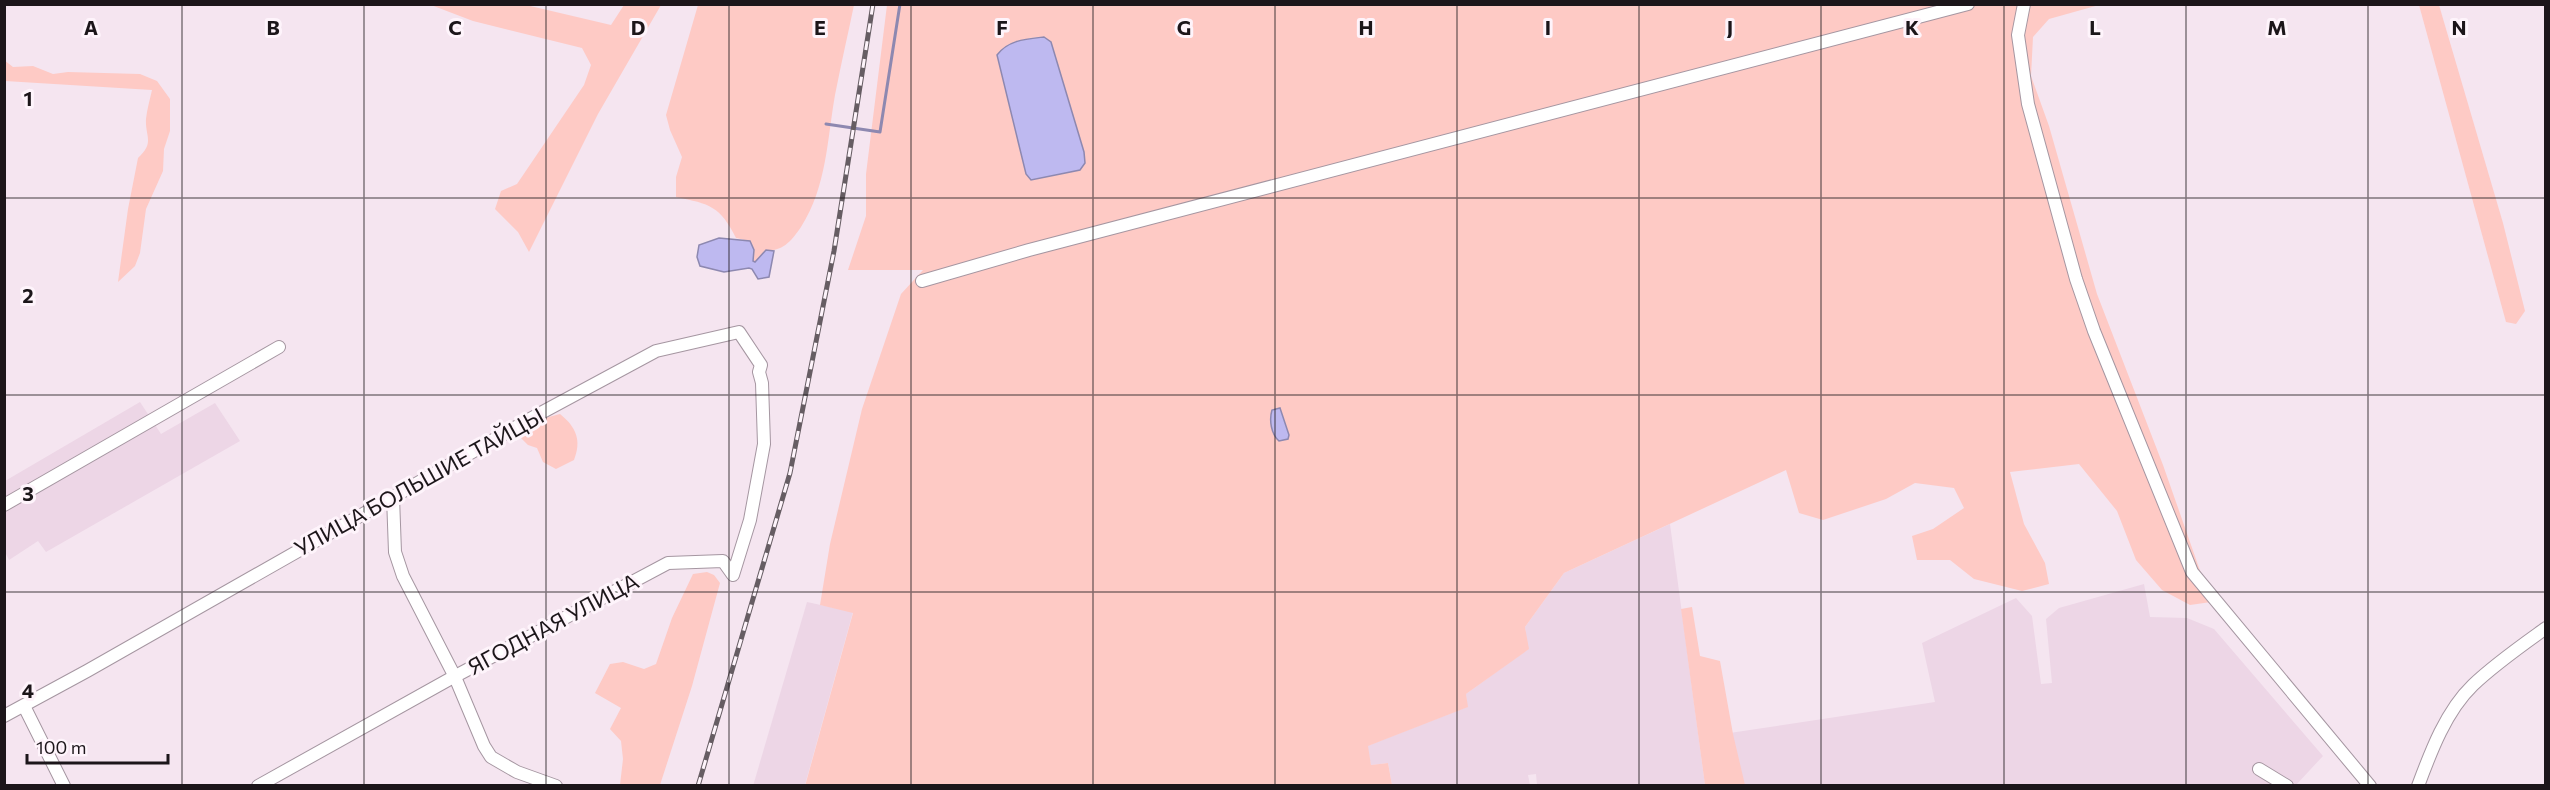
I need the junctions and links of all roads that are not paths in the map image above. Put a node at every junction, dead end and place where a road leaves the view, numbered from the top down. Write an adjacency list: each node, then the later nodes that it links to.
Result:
1 (1968, 4): 3 (street)
2 (2024, 4): 17 (street)
3 (922, 281)
4 (279, 347): 7 (street)
5 (764, 444): 6 (street, УЛИЦА БОЛЬШИЕ ТАЙЦЫ); 9 (street, ЯГОДНАЯ УЛИЦА)
6 (393, 497): 9 (street); 10 (street, УЛИЦА БОЛЬШИЕ ТАЙЦЫ)
7 (4, 505)
8 (2546, 628): 18 (street)
9 (455, 677): 14 (street, ЯГОДНАЯ УЛИЦА); 15 (street)
10 (24, 706): 11 (street, УЛИЦА БОЛЬШИЕ ТАЙЦЫ); 13 (street)
11 (4, 716)
12 (2259, 769): 16 (street)
13 (64, 786)
14 (258, 786)
15 (556, 786)
16 (2287, 786)
17 (2370, 786)
18 (2418, 786)

